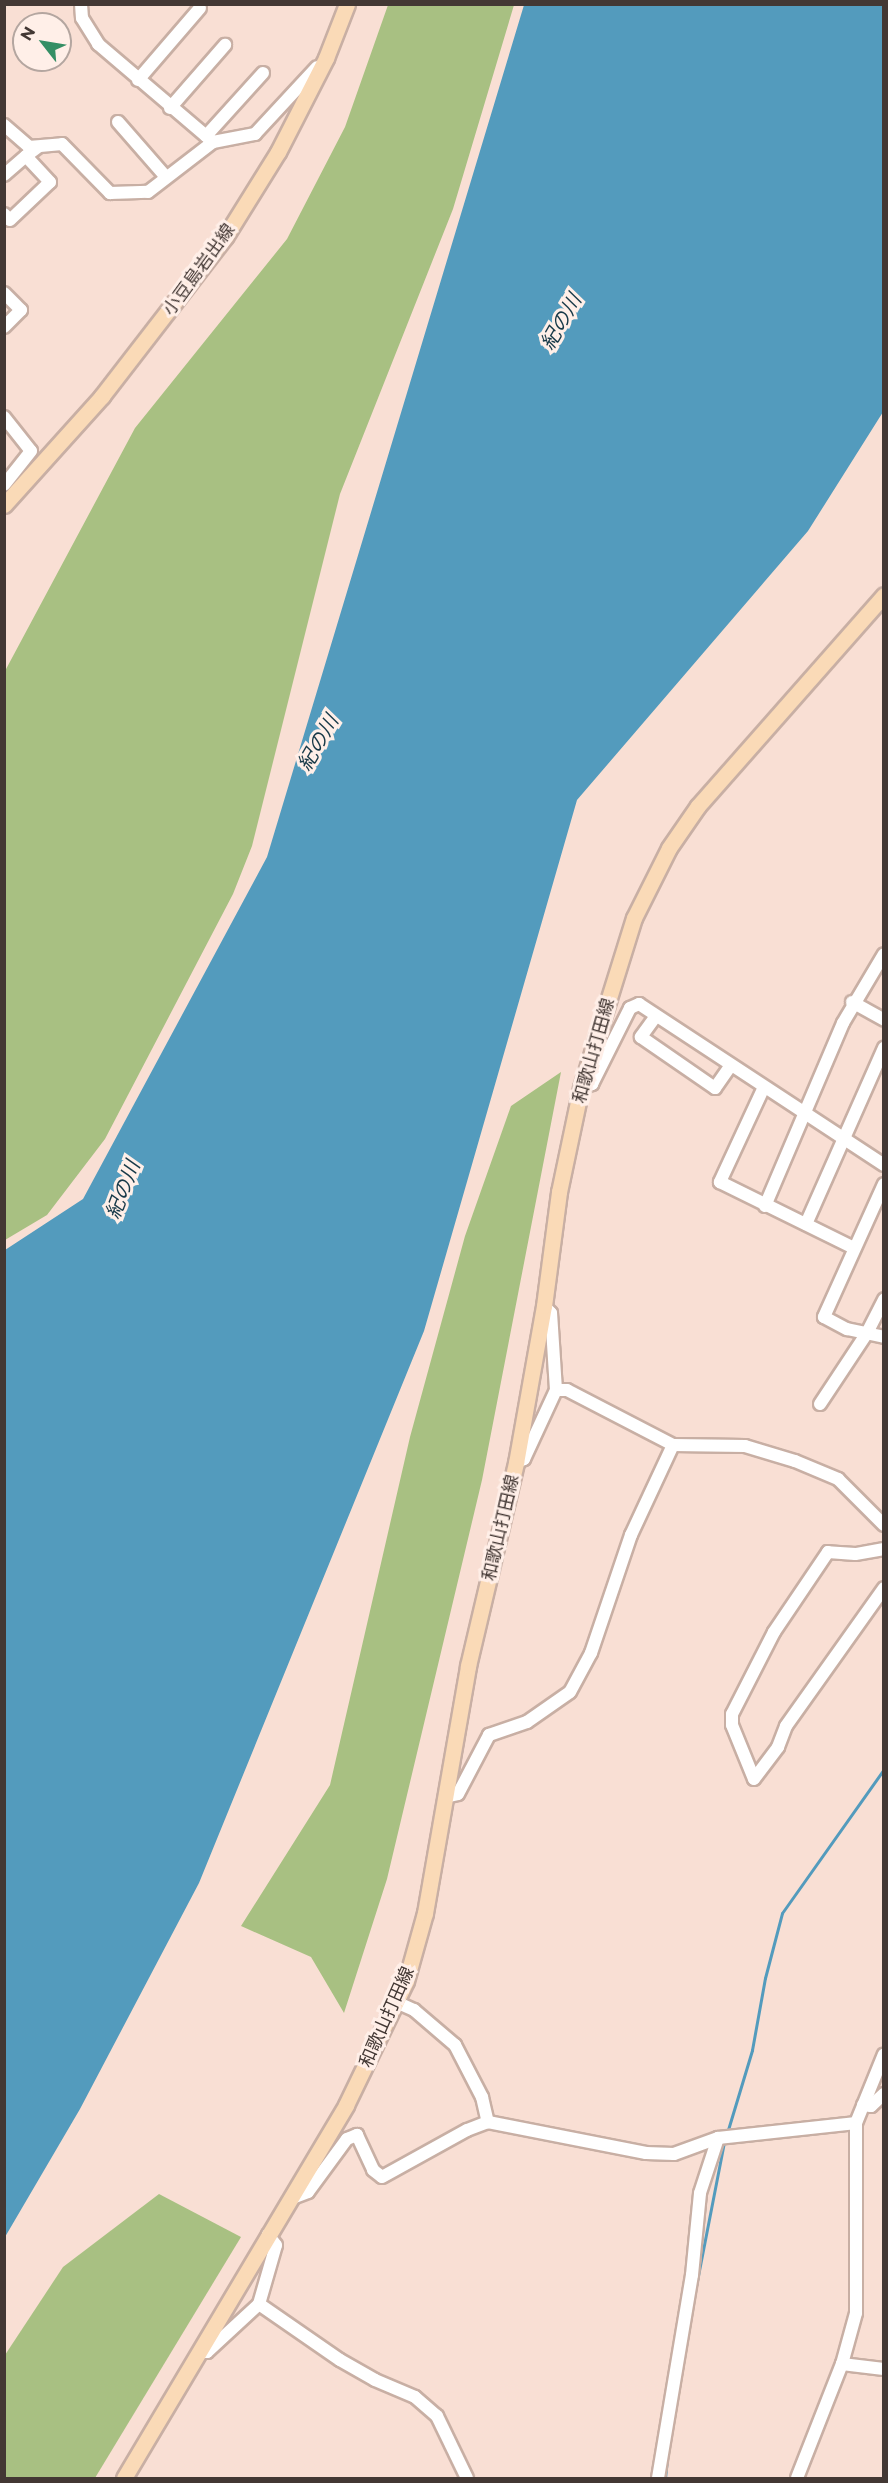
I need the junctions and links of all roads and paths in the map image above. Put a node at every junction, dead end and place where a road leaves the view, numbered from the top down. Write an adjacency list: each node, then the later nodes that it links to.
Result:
1 (81, 4): 7 (street)
2 (347, 4): 5 (main road, 小豆島岩出線)
3 (200, 8): 7 (street)
4 (225, 45): 8 (street)
5 (326, 58): 11 (street); 21 (main road, 小豆島岩出線)
6 (263, 73): 11 (street)
7 (138, 80): 8 (street)
8 (170, 108): 11 (street)
9 (118, 122): 15 (street)
10 (4, 125): 12 (street)
11 (210, 139): 15 (street)
12 (38, 147): 13 (street); 15 (street)
13 (26, 156): 14 (street); 16 (street)
14 (4, 175)
15 (166, 177)
16 (4, 214)
17 (4, 293): 18 (street)
18 (4, 327)
19 (6, 422): 20 (street)
20 (4, 485)
21 (4, 505)
22 (884, 595): 30 (main road, 和歌山打田線)
23 (884, 954): 24 (street)
24 (852, 1002): 26 (street); 31 (street)
25 (656, 1016): 28 (street); 28 (street); 30 (street)
26 (884, 1020)
27 (884, 1048): 32 (street)
28 (731, 1065): 29 (street)
29 (764, 1087): 31 (street); 35 (street)
30 (581, 1088): 39 (main road, 和歌山打田線)
31 (806, 1114): 32 (street); 35 (street)
32 (846, 1140): 33 (street); 36 (street)
33 (884, 1165)
34 (884, 1184): 37 (street)
35 (765, 1206): 36 (street)
36 (806, 1224): 37 (street)
37 (854, 1248): 40 (street)
38 (884, 1299): 40 (street)
39 (544, 1306): 42 (street); 45 (main road, 和歌山打田線)
40 (867, 1333): 41 (street); 43 (street)
41 (884, 1337)
42 (556, 1390): 44 (street); 45 (street)
43 (820, 1404)
44 (673, 1445): 46 (street); 49 (street)
45 (516, 1462): 49 (main road, 和歌山打田線)
46 (884, 1525)
47 (884, 1549): 48 (street)
48 (884, 1588)
49 (445, 1797): 50 (main road, 和歌山打田線)
50 (396, 2002): 54 (street); 57 (main road, 和歌山打田線)
51 (884, 2054): 53 (street)
52 (884, 2094): 53 (street)
53 (863, 2105): 55 (street)
54 (488, 2122): 56 (street); 57 (street)
55 (856, 2123): 56 (street); 61 (street)
56 (718, 2138): 65 (street)
57 (290, 2199): 58 (main road, 和歌山打田線)
58 (268, 2235): 59 (street); 60 (main road, 和歌山打田線)
59 (259, 2304): 60 (street); 64 (street)
60 (199, 2352): 63 (main road, 和歌山打田線)
61 (842, 2364): 62 (street); 66 (street)
62 (884, 2369)
63 (124, 2478)
64 (467, 2478)
65 (658, 2478)
66 (797, 2478)

